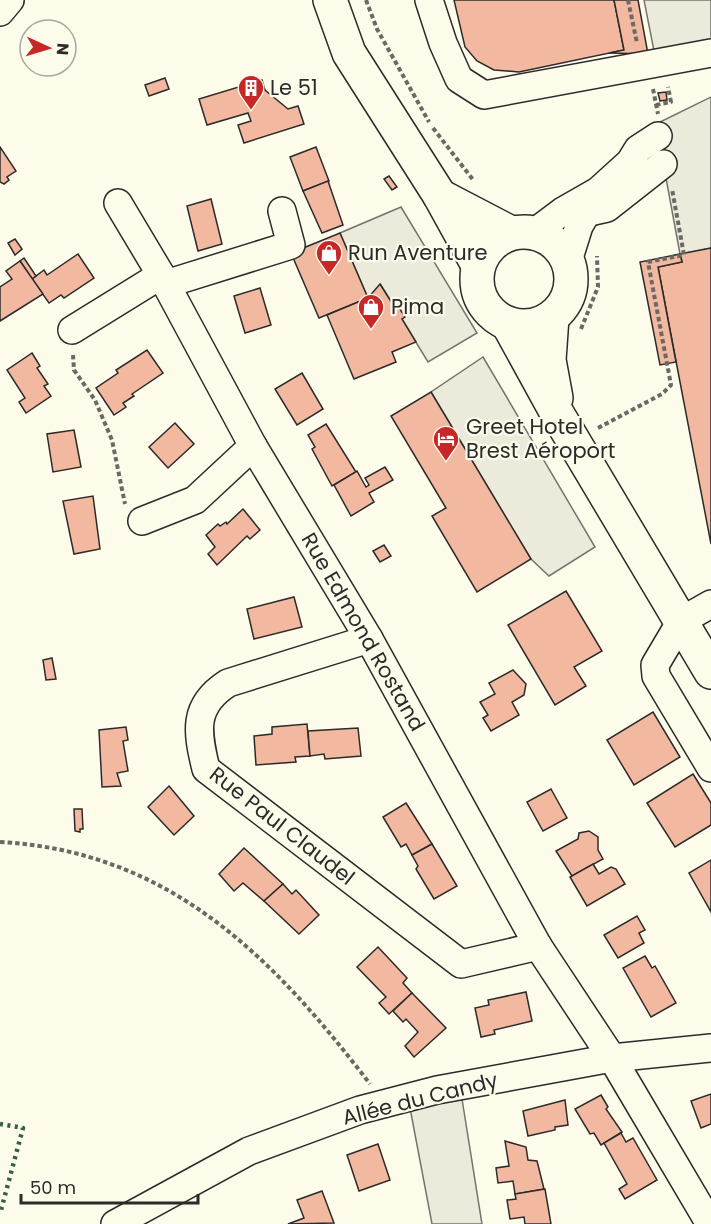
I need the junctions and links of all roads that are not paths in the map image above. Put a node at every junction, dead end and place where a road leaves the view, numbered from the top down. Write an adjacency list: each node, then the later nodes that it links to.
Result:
1 (10, 0): 4 (street)
2 (330, 0): 6 (main road)
3 (429, 0): 5 (street)
4 (0, 12)
5 (711, 53)
6 (440, 196): 10 (main road); 12 (main road)
7 (118, 203): 13 (street, Rue Edmond Rostand)
8 (589, 210): 8 (street); 10 (street); 11 (street)
9 (282, 211): 13 (street)
10 (523, 233): 11 (main road); 12 (main road)
11 (568, 261): 15 (main road)
12 (478, 265): 14 (main road)
13 (164, 280): 16 (street); 18 (street, Rue Edmond Rostand)
14 (508, 324): 15 (main road); 17 (main road)
15 (564, 327): 17 (main road)
16 (72, 330)
17 (558, 415): 21 (main road)
18 (253, 446): 19 (street); 22 (street, Rue Edmond Rostand)
19 (142, 521)
20 (711, 604): 21 (street)
21 (681, 621): 23 (main road); 24 (street)
22 (369, 639): 25 (street, Rue Edmond Rostand); 25 (street, Rue Paul Claudel)
23 (711, 672)
24 (711, 768)
25 (538, 946): 27 (street, Rue Edmond Rostand)
26 (711, 1048): 27 (street, Allée du Candy)
27 (612, 1058): 28 (street, Allée du Candy); 29 (street, Rue Edmond Rostand)
28 (115, 1224)
29 (709, 1224)

